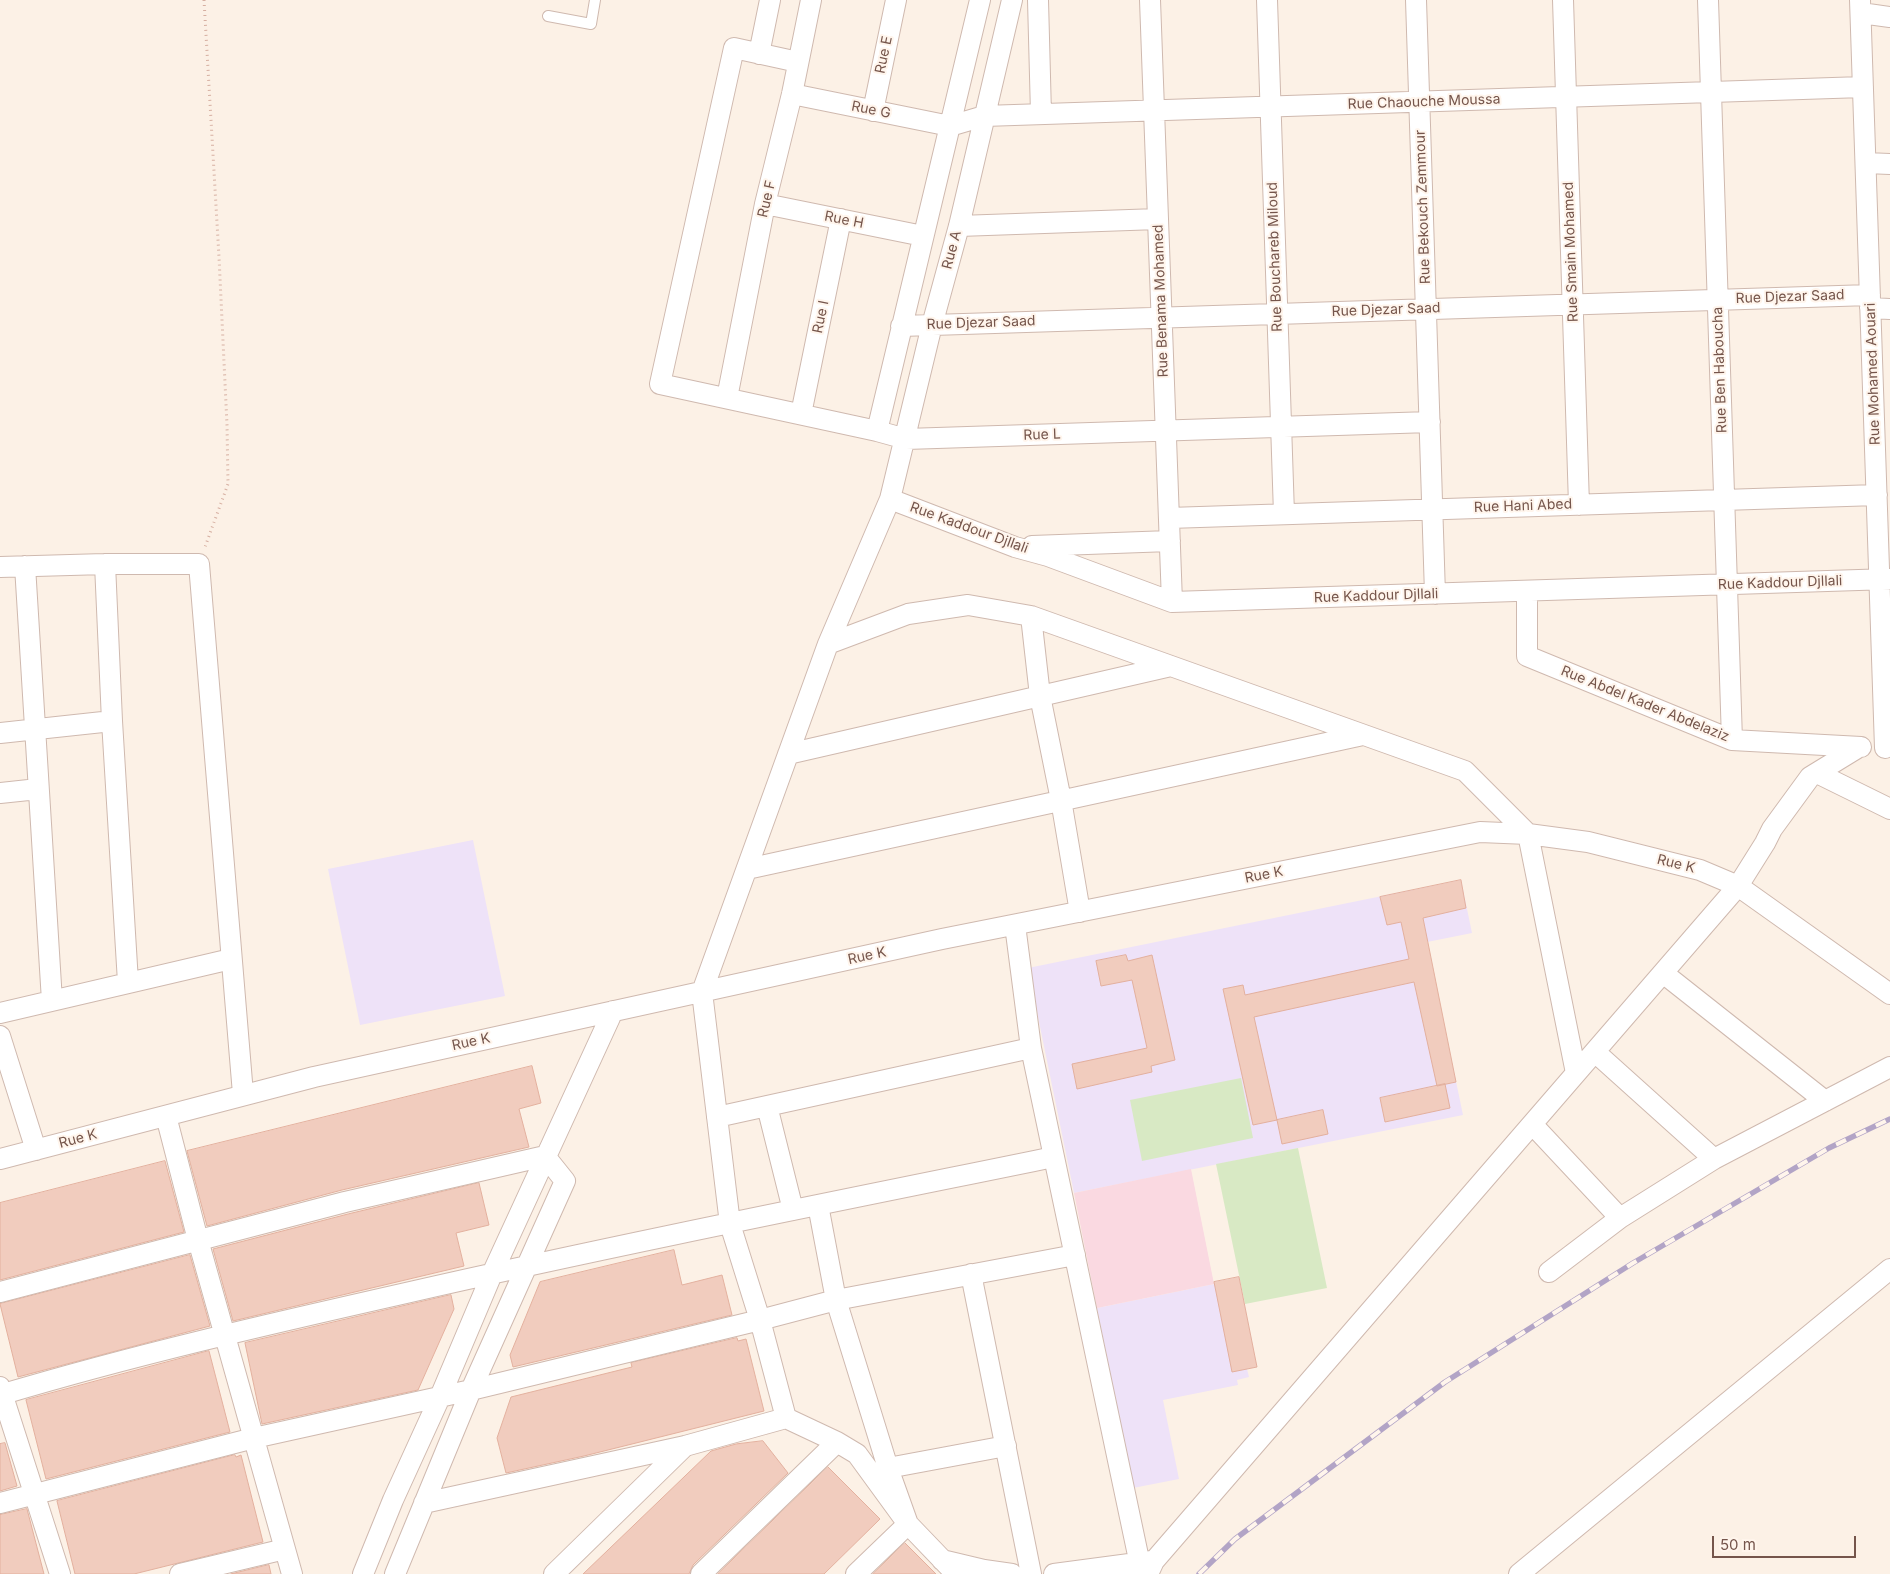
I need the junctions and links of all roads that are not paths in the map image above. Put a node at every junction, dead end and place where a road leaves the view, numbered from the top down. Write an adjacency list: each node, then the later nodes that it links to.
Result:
1 (595, 0): 14 (lane)
2 (770, 0): 16 (street)
3 (811, 0): 17 (street, Rue F)
4 (896, 0): 25 (street, Rue E)
5 (980, 0): 28 (street)
6 (1012, 0): 27 (street, Rue A)
7 (1038, 0): 26 (street)
8 (1150, 0): 24 (street, Rue Benama Mohamed)
9 (1267, 0): 23 (street, Rue Bouchareb Miloud)
10 (1416, 0): 22 (street, Rue Bekouch Zemmour)
11 (1563, 0): 21 (street, Rue Smain Mohamed)
12 (1708, 0): 19 (street, Rue Ben Haboucha)
13 (1861, 7): 15 (street); 18 (street, Rue Mohamed Aouari)
14 (548, 16)
15 (1890, 17)
16 (759, 54): 17 (street); 44 (street, Rue L)
17 (798, 62): 20 (street, Rue F)
18 (1863, 87): 19 (street, Rue Chaouche Moussa); 29 (street, Rue Mohamed Aouari)
19 (1711, 92): 21 (street, Rue Chaouche Moussa); 36 (street, Rue Ben Haboucha)
20 (792, 94): 25 (street, Rue G); 31 (street, Rue F)
21 (1566, 97): 22 (street, Rue Chaouche Moussa); 37 (street, Rue Smain Mohamed)
22 (1419, 102): 23 (street, Rue Chaouche Moussa); 39 (street, Rue Bekouch Zemmour)
23 (1270, 106): 24 (street, Rue Chaouche Moussa); 40 (street, Rue Bouchareb Miloud)
24 (1154, 110): 26 (street, Rue Chaouche Moussa); 33 (street, Rue Benama Mohamed)
25 (873, 111): 28 (street, Rue G)
26 (1041, 114): 27 (street, Rue Chaouche Moussa)
27 (984, 116): 28 (street, Rue Chaouche Moussa); 34 (street, Rue A)
28 (950, 126): 35 (street)
29 (1866, 163): 30 (street); 38 (street, Rue Mohamed Aouari)
30 (1890, 164)
31 (765, 204): 32 (street, Rue H); 44 (street, Rue F)
32 (841, 219): 35 (street, Rue H); 45 (street, Rue I)
33 (1158, 219): 34 (street, Rue H); 41 (street, Rue Benama Mohamed)
34 (958, 228): 35 (street, Rue H); 42 (street, Rue A)
35 (925, 230): 43 (street)
36 (1718, 299): 37 (street, Rue Djezar Saad); 38 (street, Rue Djezar Saad); 54 (street, Rue Ben Haboucha)
37 (1573, 304): 39 (street, Rue Djezar Saad); 55 (street, Rue Smain Mohamed)
38 (1877, 304): 51 (street, Rue Mohamed Aouari)
39 (1426, 309): 40 (street, Rue Djezar Saad); 46 (street, Rue Bekouch Zemmour)
40 (1277, 314): 41 (street, Rue Djezar Saad); 47 (street, Rue Bouchareb Miloud)
41 (1162, 318): 42 (street, Rue Djezar Saad); 49 (street, Rue Benama Mohamed)
42 (932, 325): 43 (street, Rue Djezar Saad); 50 (street, Rue A)
43 (901, 326): 48 (street)
44 (727, 398): 45 (street, Rue L)
45 (801, 414): 48 (street, Rue L)
46 (1430, 422): 47 (street, Rue L); 56 (street, Rue Bekouch Zemmour)
47 (1281, 427): 49 (street, Rue L); 57 (street, Rue Bouchareb Miloud)
48 (877, 431): 50 (street, Rue L)
49 (1166, 431): 50 (street, Rue L); 58 (street, Rue Benama Mohamed)
50 (906, 439): 53 (street, Rue A)
51 (1882, 445): 52 (street, Rue Mohamed Aouari)
52 (1876, 495): 54 (street, Rue Hani Abed); 64 (street, Rue Mohamed Aouari)
53 (890, 499): 60 (street, Rue Kaddour Djllali); 70 (street, Rue A)
54 (1724, 500): 55 (street, Rue Hani Abed); 65 (street, Rue Ben Haboucha)
55 (1580, 505): 56 (street, Rue Hani Abed)
56 (1432, 509): 57 (street, Rue Hani Abed); 67 (street, Rue Bekouch Zemmour)
57 (1284, 514): 58 (street, Rue Hani Abed)
58 (1169, 518): 59 (street, Rue Benama Mohamed)
59 (1170, 542): 60 (street); 68 (street, Rue Benama Mohamed)
60 (1015, 546): 68 (street, Rue Kaddour Djllali)
61 (105, 564): 62 (street); 73 (street); 91 (street)
62 (25, 566): 63 (street); 74 (street)
63 (0, 567)
64 (1885, 579): 65 (street, Rue Kaddour Djllali); 79 (street, Rue Mohamed Aouari)
65 (1727, 584): 66 (street, Rue Kaddour Djllali); 77 (street, Rue Ben Haboucha)
66 (1527, 591): 67 (street, Rue Kaddour Djllali); 77 (street, Rue Abdel Kader Abdelaziz)
67 (1435, 594): 68 (street, Rue Kaddour Djllali)
68 (1172, 602)
69 (1031, 616): 70 (street); 71 (street); 72 (street)
70 (828, 644): 80 (street, Rue A)
71 (1171, 666): 72 (street); 76 (street)
72 (1040, 696): 80 (street); 84 (street)
73 (112, 721): 74 (street); 93 (street)
74 (34, 729): 75 (street); 82 (street)
75 (0, 733)
76 (1363, 734): 84 (street); 86 (street)
77 (1732, 740): 78 (street, Rue Abdel Kader Abdelaziz)
78 (1859, 747): 79 (street, Rue Abdel Kader Abdelaziz); 81 (street)
79 (1887, 748)
80 (788, 754): 87 (street, Rue A)
81 (1817, 773): 85 (street); 88 (street)
82 (38, 790): 83 (street); 96 (street)
83 (0, 793)
84 (1061, 800): 87 (street); 89 (street)
85 (1890, 809)
86 (1528, 834): 88 (street, Rue K); 89 (street, Rue K); 103 (street)
87 (747, 869): 94 (street, Rue A)
88 (1738, 886): 92 (street); 95 (street, Rue K)
89 (1080, 912): 90 (street, Rue K)
90 (1015, 925): 94 (street, Rue K); 100 (street)
91 (232, 959): 93 (street); 104 (street)
92 (1663, 973): 101 (street); 105 (street)
93 (128, 982): 96 (street)
94 (702, 992): 97 (street, Rue K); 108 (street)
95 (1890, 994)
96 (52, 1001): 98 (street)
97 (613, 1011): 104 (street, Rue K); 111 (street)
98 (0, 1013)
99 (0, 1036): 110 (street)
100 (1031, 1048): 106 (street); 112 (street)
101 (1595, 1052): 103 (street); 114 (street)
102 (1890, 1067): 105 (street)
103 (1576, 1073): 109 (street)
104 (243, 1094): 107 (street, Rue K)
105 (1825, 1101): 114 (street)
106 (767, 1106): 108 (street); 116 (street)
107 (166, 1116): 110 (street, Rue K); 119 (street)
108 (717, 1117): 118 (street)
109 (1532, 1124): 117 (street); 145 (street)
110 (36, 1150): 113 (street, Rue K)
111 (545, 1156): 119 (street); 121 (street); 124 (street)
112 (1054, 1157): 115 (street); 120 (street)
113 (0, 1159)
114 (1714, 1159): 117 (street)
115 (818, 1205): 116 (street); 127 (street)
116 (793, 1210): 118 (street)
117 (1620, 1218): 123 (street)
118 (730, 1224): 121 (street); 128 (street)
119 (198, 1240): 126 (street); 129 (street)
120 (1075, 1255): 125 (street); 145 (street)
121 (527, 1266): 124 (street); 130 (street)
122 (1890, 1269): 158 (street)
123 (1549, 1272)
124 (492, 1274): 129 (street); 132 (street)
125 (971, 1274): 127 (street); 137 (street)
126 (0, 1292)
127 (836, 1300): 128 (street); 138 (street)
128 (760, 1320): 130 (street); 133 (street)
129 (225, 1334): 131 (street); 134 (street)
130 (471, 1390): 132 (street); 141 (street)
131 (1, 1392): 139 (street)
132 (440, 1397): 134 (street); 150 (street)
133 (786, 1418): 135 (street); 136 (street)
134 (254, 1438): 139 (street); 143 (street)
135 (837, 1442): 142 (street); 153 (street)
136 (685, 1446): 141 (street); 152 (street)
137 (1006, 1446): 138 (street); 156 (street)
138 (888, 1468): 142 (street)
139 (35, 1494): 140 (street); 147 (street)
140 (0, 1503)
141 (424, 1503): 151 (street)
142 (908, 1524): 144 (street); 154 (street)
143 (285, 1548): 148 (street); 149 (street)
144 (949, 1567): 146 (street)
145 (1146, 1568): 157 (street)
146 (990, 1573): 155 (street)
147 (60, 1574)
148 (180, 1574)
149 (292, 1574)
150 (364, 1574)
151 (395, 1574)
152 (554, 1574)
153 (701, 1574)
154 (856, 1574)
155 (1012, 1574)
156 (1031, 1574)
157 (1054, 1574)
158 (1519, 1574)

